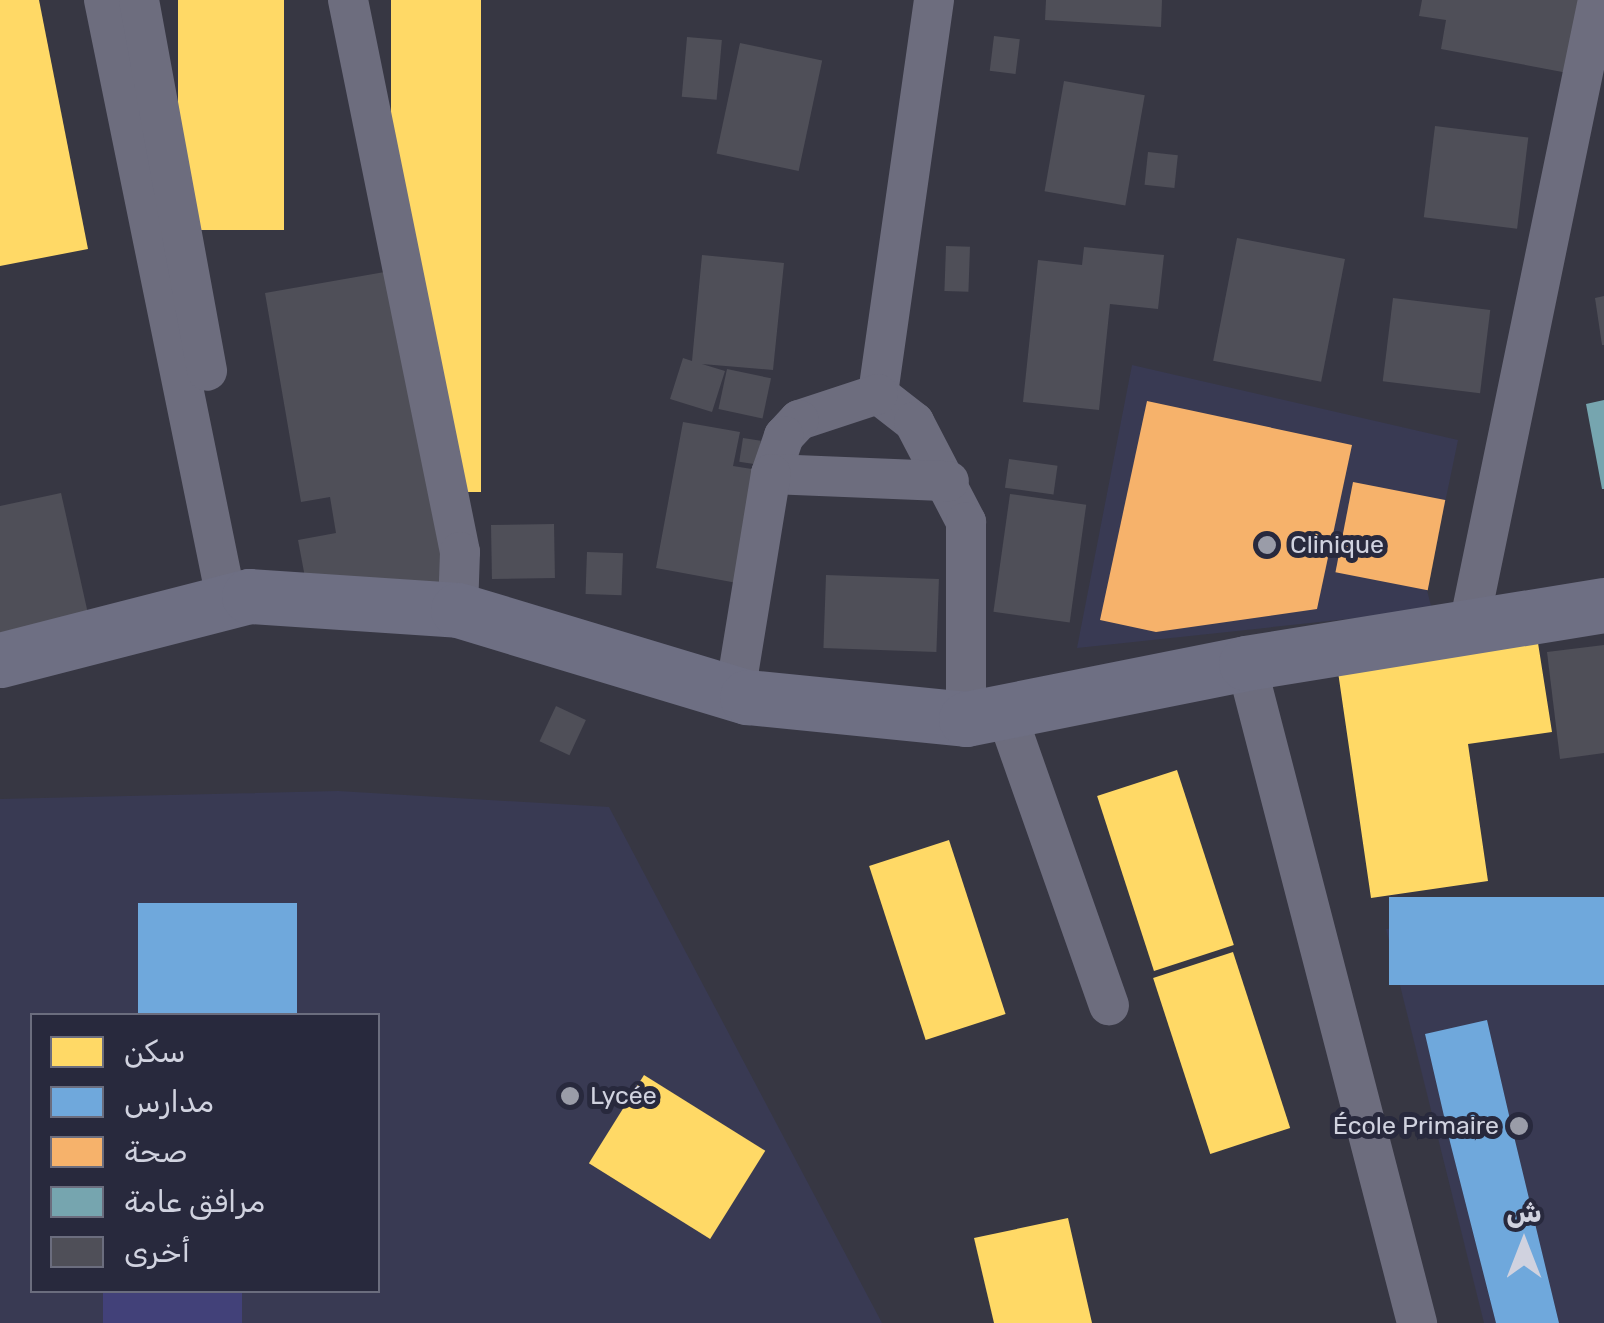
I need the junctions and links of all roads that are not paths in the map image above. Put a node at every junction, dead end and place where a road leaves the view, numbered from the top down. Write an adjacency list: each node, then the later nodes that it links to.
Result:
1 (104, 0): 9 (street)
2 (139, 0): 9 (street)
3 (348, 0): 11 (street)
4 (934, 0): 6 (street)
5 (1598, 0): 12 (street)
6 (878, 394): 7 (street); 8 (street)
7 (771, 474): 8 (street); 15 (street)
8 (949, 480): 16 (street)
9 (238, 600): 11 (main road); 13 (main road)
10 (1604, 605): 12 (main road)
11 (458, 610): 15 (main road)
12 (1469, 625): 14 (main road)
13 (0, 660)
14 (1246, 664): 16 (main road); 18 (street)
15 (735, 693): 16 (main road)
16 (986, 716): 17 (street)
17 (1109, 1005)
18 (1417, 1323)

